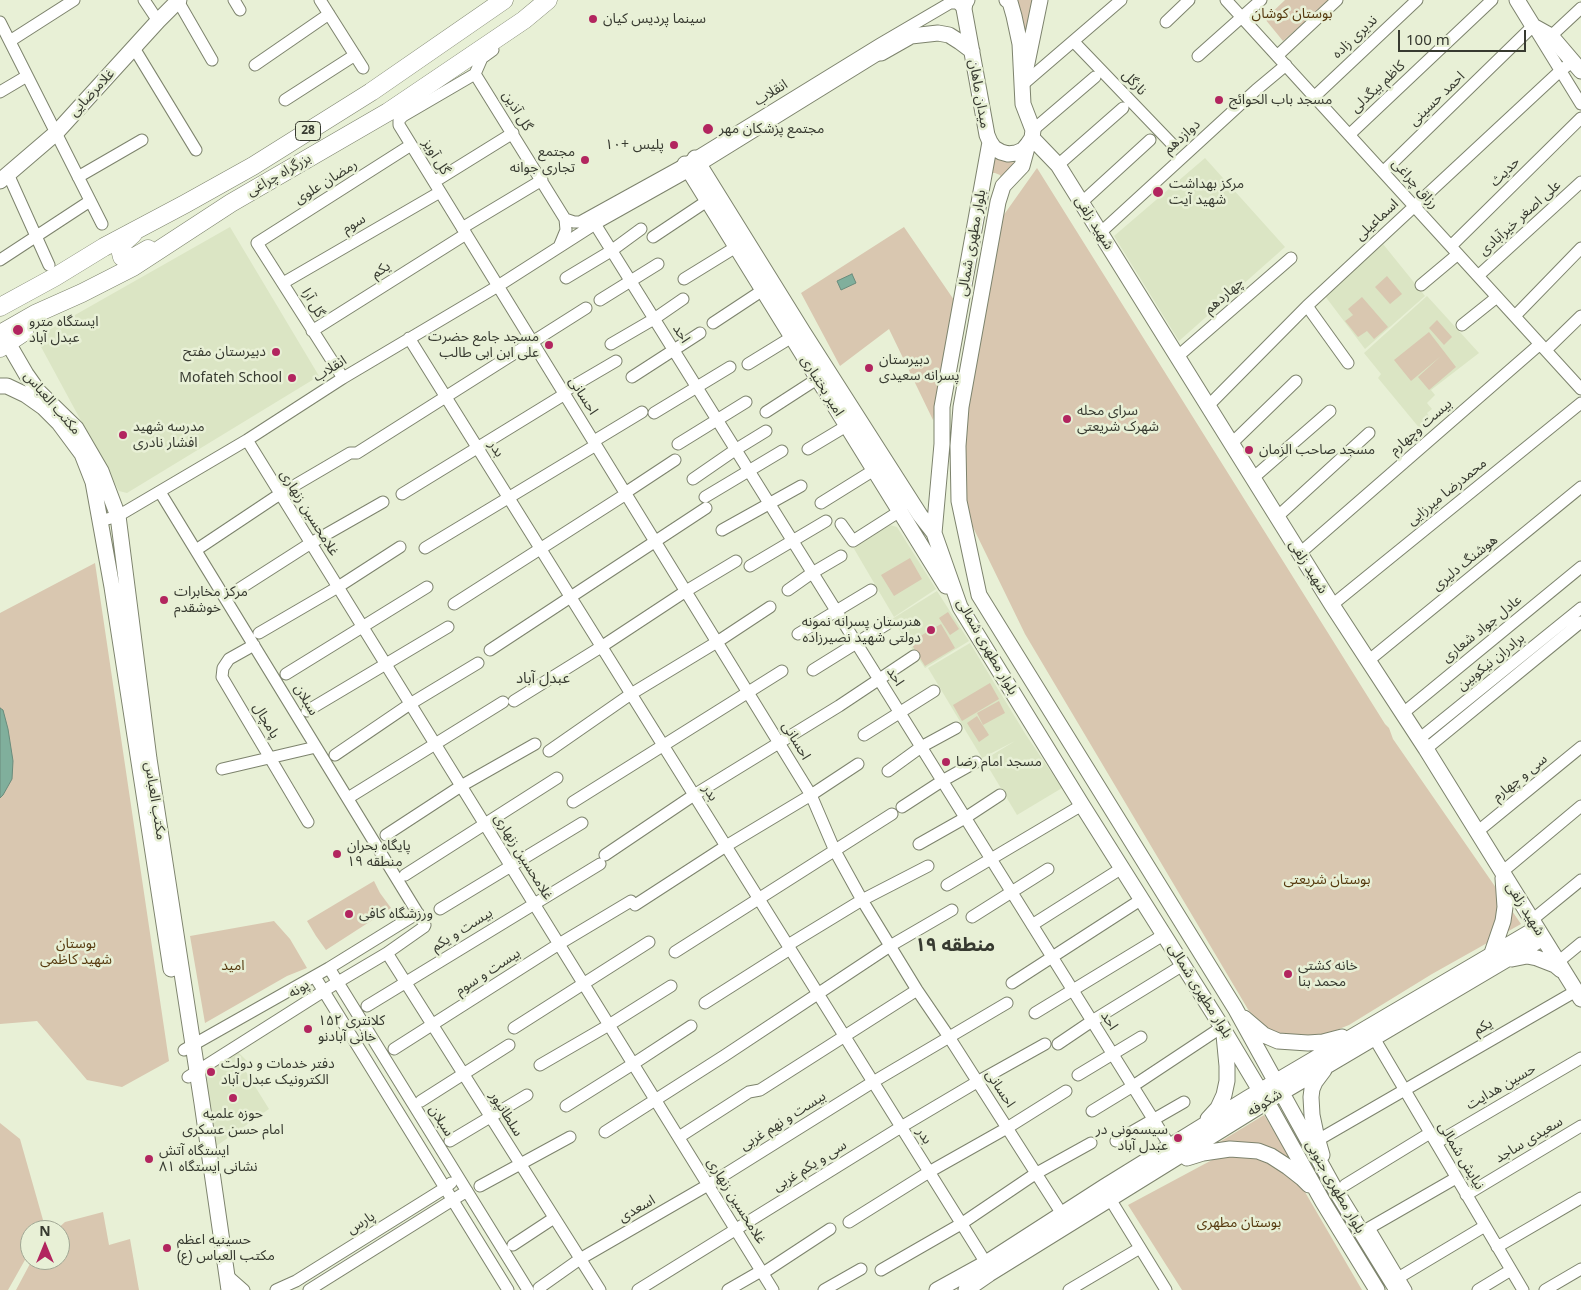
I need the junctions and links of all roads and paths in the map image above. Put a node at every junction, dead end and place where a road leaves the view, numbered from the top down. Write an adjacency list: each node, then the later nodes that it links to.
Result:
1 (74, 0): 29 (street)
2 (144, 0): 23 (street)
3 (179, 0): 23 (main road, غلامرضایی); 37 (street)
4 (234, 0): 20 (street)
5 (321, 0): 21 (street)
6 (504, 0): 80 (highway, بزرگراه چراغی / 28)
7 (548, 0): 26 (highway, بزرگراه چراغی / 28)
8 (1007, 0): 46 (main road)
9 (1040, 0): 46 (main road)
10 (1121, 0): 30 (street)
11 (1189, 0): 25 (street)
12 (1226, 0): 22 (street, رزاق چراغی)
13 (1261, 0): 22 (street)
14 (1336, 0): 36 (street)
15 (1417, 0): 48 (street, ندیری زاده)
16 (1492, 0): 55 (street, کاظم بیگدلی)
17 (1517, 0): 27 (main road)
18 (964, 3): 32 (main road, میدان ماهان); 63 (street, انقلاب)
19 (1581, 8): 28 (street)
20 (240, 10)
21 (329, 14): 34 (street); 38 (street)
22 (1242, 18): 35 (street); 36 (street, رزاق چراغی)
23 (158, 21): 31 (main road, غلامرضایی)
24 (0, 22): 29 (street)
25 (1166, 22)
26 (521, 25): 43 (street); 81 (highway, بزرگراه چراغی / 28)
27 (1533, 26): 28 (main road); 42 (street); 65 (street, احمد حسینی)
28 (1551, 36): 40 (main road)
29 (10, 41): 44 (street)
30 (1074, 42): 46 (street); 61 (street, نازگل)
31 (134, 48): 53 (main road, غلامرضایی); 62 (street)
32 (972, 51): 33 (main road); 59 (main road, میدان ماهان)
33 (881, 53): 63 (street, انقلاب)
34 (355, 55): 41 (street); 49 (street)
35 (1198, 56)
36 (1277, 56): 39 (street, رزاق چراغی)
37 (212, 60)
38 (255, 66)
39 (1286, 66): 48 (street, رزاق چراغی); 84 (street, دوازدهم)
40 (1576, 66): 42 (street, اسماعیلی)
41 (363, 68)
42 (1560, 71): 50 (street); 76 (street, اسماعیلی)
43 (476, 74): 54 (street, گل آذین); 60 (street, گل آویز)
44 (28, 76): 47 (street); 53 (street)
45 (1095, 77): 56 (street)
46 (1021, 86): 56 (main road)
47 (0, 92)
48 (1314, 97): 55 (street, رزاق چراغی)
49 (285, 100)
50 (1581, 104)
51 (1123, 108): 64 (street)
52 (1581, 118): 92 (street, حدیث)
53 (56, 133): 66 (main road, غلامرضایی); 67 (street)
54 (513, 133): 68 (street, گل آذین); 72 (street, سوم)
55 (1349, 135): 65 (street, رزاق چراغی)
56 (1031, 137): 59 (main road, میدان ماهان); 64 (main road, شهید زلفی); 71 (main road, بلوار مطهری شمالی)
57 (142, 140): 67 (street)
58 (1150, 140): 75 (street)
59 (990, 142): 69 (main road, بلوار مطهری شمالی)
60 (411, 145): 72 (street, گل آویز); 87 (street, رمضان علوی)
61 (1172, 145)
62 (196, 150)
63 (692, 164): 74 (main road, امیر بختیاری); 77 (street, انقلاب); 79 (street, انقلاب); 104 (main road, امیر بختیاری)
64 (1058, 165): 75 (main road, شهید زلفی)
65 (1383, 172): 76 (street, رزاق چراغی)
66 (4, 177): 85 (street)
67 (78, 177): 73 (street)
68 (542, 180): 77 (street, گل آذین); 83 (street, یکم)
69 (983, 182): 71 (main road); 180 (main road, بلوار مطهری شمالی)
70 (1581, 182): 97 (street, علی اصغر خیرآبادی)
71 (1004, 186): 318 (main road, بلوار مطهری شمالی)
72 (437, 187): 83 (street, گل آویز); 100 (street, سوم)
73 (90, 201): 78 (street); 85 (street)
74 (707, 201): 86 (street); 89 (main road, امیر بختیاری)
75 (1081, 203): 84 (main road, شهید زلفی)
76 (1414, 206): 92 (street, رزاق چراغی); 108 (street, اسماعیلی)
77 (566, 219): 88 (street)
78 (102, 224)
79 (595, 224): 88 (street, انقلاب); 91 (street, احد)
80 (141, 227): 81 (highway); 109 (highway, بزرگراه چراغی / 28)
81 (193, 227): 120 (highway, بزرگراه چراغی / 28)
82 (641, 229): 91 (street)
83 (464, 231): 103 (street, گل آویز); 116 (street, یکم)
84 (1100, 233): 125 (main road, شهید زلفی)
85 (36, 237): 94 (street); 96 (street)
86 (654, 237)
87 (258, 243): 100 (street, گل آرا)
88 (559, 247): 103 (street, انقلاب)
89 (736, 247): 99 (street); 104 (main road, امیر بختیاری)
90 (1581, 248): 111 (street)
91 (611, 250): 98 (street); 101 (street, احد)
92 (1455, 250): 97 (street, رزاق چراغی); 102 (street, حدیث)
93 (1291, 258): 125 (street, چهاردهم)
94 (0, 260)
95 (658, 264): 101 (street)
96 (50, 265)
97 (1478, 276): 105 (street, رزاق چراغی)
98 (566, 278)
99 (684, 279)
100 (283, 282): 116 (street, گل آرا)
101 (630, 282): 107 (street); 113 (street, احد)
102 (1421, 285)
103 (498, 286): 119 (street, انقلاب); 121 (street, احسانی)
104 (769, 293): 114 (street); 118 (main road, امیر بختیاری); 147 (main road, امیر بختیاری)
105 (1497, 297): 111 (street, رزاق چراغی); 115 (street)
106 (683, 299): 113 (street)
107 (600, 300)
108 (1307, 306): 127 (street); 141 (street, اسماعیلی)
109 (0, 307)
110 (586, 308): 121 (street)
111 (1515, 316): 123 (street, رزاق چراغی)
112 (1581, 316): 123 (street, بیست وچهارم)
113 (654, 319): 122 (street); 124 (street, احد)
114 (713, 323)
115 (1462, 325)
116 (312, 331): 131 (street, گل آرا)
117 (700, 333): 124 (street)
118 (792, 337): 128 (street); 132 (main road, امیر بختیاری)
119 (409, 338): 131 (street, انقلاب); 138 (street, بدر)
120 (3, 342): 174 (main road, مکتب العباس)
121 (533, 343): 137 (street, احسانی); 138 (street)
122 (611, 344)
123 (1543, 347): 136 (street, رزاق چراغی); 188 (street, بیست وچهارم)
124 (674, 351): 130 (street); 135 (street, احد)
125 (1177, 356): 141 (main road, شهید زلفی)
126 (616, 362): 137 (street)
127 (1348, 363)
128 (748, 364)
129 (730, 367): 135 (street)
130 (632, 377)
131 (343, 378): 150 (street, انقلاب)
132 (818, 379): 144 (street); 147 (main road, امیر بختیاری)
133 (1296, 381): 153 (street)
134 (0, 386): 176 (main road, مکتب العباس)
135 (697, 388): 145 (street); 146 (street, احد)
136 (1581, 389)
137 (564, 393): 151 (street, احسانی); 154 (street)
138 (446, 398): 154 (street, بدر); 166 (street)
139 (746, 402): 146 (street)
140 (1581, 403): 202 (street, محمدرضا میرزایی)
141 (1208, 406): 153 (main road, شهید زلفی)
142 (1330, 411): 161 (street)
143 (642, 412): 151 (street)
144 (766, 412)
145 (654, 413)
146 (716, 419): 152 (street); 156 (street, احد)
147 (853, 422): 155 (street); 160 (main road, امیر بختیاری); 180 (main road, امیر بختیاری)
148 (766, 432): 156 (street)
149 (1369, 433): 175 (street)
150 (246, 440): 165 (street, انقلاب); 166 (street, غلامحسین زنهاری)
151 (595, 443): 168 (street, احسانی); 169 (street)
152 (678, 444)
153 (1231, 444): 161 (main road, شهید زلفی)
154 (478, 448): 167 (street); 169 (street, بدر)
155 (808, 449)
156 (735, 450): 159 (street, احد); 162 (street)
157 (782, 451): 159 (street)
158 (675, 460): 168 (street)
159 (748, 470): 172 (street, احد); 182 (street)
160 (874, 470): 171 (street); 173 (main road, امیر بختیاری)
161 (1253, 478): 175 (main road, شهید زلفی)
162 (693, 479)
163 (801, 486): 172 (street)
164 (1581, 487): 219 (street, هوشنگ دلیری)
165 (160, 492): 174 (street, انقلاب); 186 (street, سبلان)
166 (280, 494): 183 (street, غلامحسین زنهاری); 186 (street)
167 (402, 494)
168 (626, 494): 182 (street, احسانی); 187 (street)
169 (508, 497): 185 (street); 187 (street, بدر)
170 (383, 502): 183 (street)
171 (821, 503)
172 (769, 504): 179 (street); 181 (street, احد)
173 (900, 511): 178 (street); 204 (main road, امیر بختیاری)
174 (118, 516): 176 (street, انقلاب); 246 (main road, مکتب العباس)
175 (1277, 518): 188 (main road, شهید زلفی)
176 (100, 521): 246 (main road, مکتب العباس)
177 (826, 521): 181 (street)
178 (842, 524)
179 (722, 530)
180 (934, 533): 204 (main road, بلوار مطهری شمالی)
181 (792, 540): 191 (street); 193 (street, احد)
182 (655, 541): 198 (street, احسانی); 199 (street)
183 (311, 543): 194 (street, غلامحسین زنهاری); 200 (street)
184 (400, 547): 194 (street)
185 (425, 548)
186 (196, 550): 200 (street, سبلان)
187 (541, 550): 199 (street, بدر); 201 (street)
188 (1300, 553): 202 (main road, شهید زلفی)
189 (841, 556): 193 (street)
190 (736, 561): 198 (street)
191 (750, 566)
192 (1581, 567): 232 (street, عادل جواد شعاری)
193 (812, 573): 196 (street); 206 (street, احد)
194 (338, 587): 209 (street, غلامحسین زنهاری); 211 (street)
195 (427, 587): 209 (street)
196 (788, 590)
197 (871, 590): 206 (street)
198 (686, 591): 213 (street, احسانی); 216 (street)
199 (570, 596): 216 (street, بدر); 217 (street)
200 (225, 598): 215 (street, سبلان)
201 (454, 604)
202 (1332, 605): 219 (main road, شهید زلفی)
203 (770, 607): 213 (street)
204 (960, 607): 259 (main road, بلوار مطهری شمالی)
205 (1581, 608): 238 (street, برادران نیکوبین)
206 (836, 611): 212 (street); 214 (street, احد)
207 (1581, 622): 238 (street, برادران نیکوبین)
208 (887, 624): 214 (street)
209 (362, 627): 221 (street, غلامحسین زنهاری); 224 (street)
210 (448, 627): 221 (street)
211 (259, 633)
212 (798, 634)
213 (717, 642): 227 (street, احسانی); 228 (street)
214 (856, 643): 222 (street); 225 (street, احد)
215 (254, 645): 240 (street, سبلان); 245 (street, پامچال)
216 (602, 647): 228 (street, بدر); 236 (street)
217 (490, 650)
218 (914, 656): 225 (street, بیست و یکم)
219 (1368, 661): 232 (main road, شهید زلفی)
220 (478, 663): 229 (street)
221 (385, 664): 229 (street, غلامحسین زنهاری); 230 (street)
222 (813, 670)
223 (782, 671): 227 (street)
224 (286, 674)
225 (879, 679): 231 (street, احد); 235 (street, بیست و یکم)
226 (934, 690): 231 (street)
227 (748, 691): 235 (street, احسانی); 239 (street)
228 (631, 694): 239 (street, بدر); 243 (street)
229 (410, 704): 236 (street, غلامحسین زنهاری); 244 (street)
230 (307, 711)
231 (899, 712): 234 (street); 241 (street, احد)
232 (1402, 714): 238 (main road, شهید زلفی)
233 (956, 728): 241 (street)
234 (864, 735)
235 (779, 742): 254 (street, بیست و یکم); 255 (street, احسانی)
236 (435, 744): 253 (street, غلامحسین زنهاری); 257 (street)
237 (535, 744): 253 (street)
238 (1422, 744): 265 (main road, شهید زلفی)
239 (663, 745): 254 (street, بدر); 258 (street)
240 (316, 747): 245 (street); 257 (street, سبلان)
241 (921, 747): 250 (street); 252 (street, احد)
242 (1581, 747): 265 (street, سی و چهارم)
243 (549, 751)
244 (335, 754)
245 (270, 757): 249 (street); 262 (street, پامچال)
246 (144, 760): 334 (main road, مکتب العباس)
247 (976, 762): 252 (street)
248 (858, 764): 255 (street, بیست و سوم)
249 (222, 769)
250 (888, 771)
251 (557, 778): 264 (street)
252 (942, 781): 261 (street, احد); 269 (street)
253 (461, 786): 264 (street, غلامحسین زنهاری); 266 (street)
254 (694, 794): 268 (street, بدر); 283 (street, بیست و یکم)
255 (811, 795): 268 (street, بیست و سوم); 269 (street, احسانی)
256 (1000, 795): 261 (street)
257 (348, 798): 286 (street, سبلان)
258 (573, 802)
259 (1082, 805): 270 (street); 273 (main road, بلوار مطهری شمالی)
260 (1581, 806): 275 (street)
261 (965, 818): 267 (street); 270 (street, احد)
262 (308, 822)
263 (582, 823): 271 (street)
264 (485, 825): 271 (street, غلامحسین زنهاری); 276 (street)
265 (1477, 832): 275 (main road, شهید زلفی)
266 (386, 835)
267 (919, 844)
268 (726, 846): 280 (street, بدر); 294 (street, بیست و سوم)
269 (835, 851): 280 (street); 282 (street, احسانی)
270 (991, 859): 278 (street); 279 (street, احد)
271 (510, 866): 283 (street, غلامحسین زنهاری); 284 (street)
272 (928, 866): 282 (street)
273 (1122, 868): 281 (main road, بلوار مطهری شمالی); 289 (street)
274 (1048, 869): 279 (street)
275 (1502, 872): 290 (main road, شهید زلفی); 300 (main road)
276 (405, 875)
277 (1581, 880): 290 (street)
278 (946, 885)
279 (1011, 892): 287 (street); 289 (street, احد)
280 (758, 898): 296 (street, بدر); 297 (street)
281 (1142, 899): 291 (main road, بلوار مطهری شمالی); 299 (street)
282 (862, 900): 295 (street, احسانی); 296 (street)
283 (534, 903): 294 (street, غلامحسین زنهاری); 307 (street, بیست و یکم)
284 (440, 909)
285 (952, 910): 295 (street)
286 (418, 913): 288 (street, سبلان); 303 (street, پونه)
287 (972, 917)
288 (426, 925): 298 (street, پونه)
289 (1032, 925): 299 (street, احد)
290 (1537, 929): 300 (main road, شکوفه); 302 (main road, شهید زلفی)
291 (1165, 934): 301 (main road, بلوار مطهری شمالی); 310 (street)
292 (649, 942): 308 (street)
293 (1581, 943): 302 (street)
294 (559, 944): 308 (street, غلامحسین زنهاری); 322 (street, بیست و سوم)
295 (890, 946): 311 (street, احسانی); 313 (street)
296 (789, 947): 313 (street, بدر); 315 (street)
297 (675, 952)
298 (387, 953): 305 (street, پونه); 307 (street, سلطانپور)
299 (1052, 957): 306 (street); 310 (street, احد)
300 (1495, 960): 302 (main road); 326 (main road, شکوفه); 330 (main road, شکوفه)
301 (1183, 965): 320 (street); 324 (main road, بلوار مطهری شمالی)
302 (1561, 967): 314 (main road, شهید زلفی)
303 (329, 968): 304 (street, پونه); 305 (street, سبلان)
304 (315, 977): 312 (street); 334 (street, پونه)
305 (338, 982): 312 (street, پونه); 377 (street, سبلان)
306 (1012, 982)
307 (406, 983): 317 (street); 322 (street, سلطانپور)
308 (583, 984): 321 (street, غلامحسین زنهاری); 325 (street)
309 (671, 986): 321 (street)
310 (1072, 989): 319 (street); 320 (street, احد)
311 (917, 990): 327 (street); 329 (street, احسانی)
312 (324, 991): 341 (street, پونه); 381 (street)
313 (818, 994): 327 (street, بدر); 352 (street)
314 (1578, 995): 349 (street, یکم)
315 (705, 1003)
316 (1007, 1003): 329 (street, بیست و نهم غربی)
317 (366, 1006)
318 (1234, 1008): 326 (main road); 347 (main road, بلوار مطهری شمالی)
319 (1035, 1013)
320 (1092, 1021): 332 (street); 336 (street, احد)
321 (609, 1024): 339 (street, غلامحسین زنهاری); 340 (street)
322 (432, 1025): 335 (street); 342 (street, سلطانپور)
323 (691, 1026): 339 (street)
324 (1222, 1027): 346 (street); 351 (main road, بلوار مطهری شمالی); 363 (main road)
325 (514, 1028)
326 (1358, 1033): 347 (main road, شکوفه)
327 (844, 1036): 344 (street, بدر); 365 (street)
328 (1141, 1036): 336 (street)
329 (949, 1037): 344 (street, بیست و نهم غربی); 345 (street, احسانی)
330 (1374, 1038): 338 (main road, شکوفه); 349 (street, نیایش شمالی)
331 (1045, 1044): 345 (street, سی و یکم غربی)
332 (1058, 1044)
333 (509, 1045): 342 (street)
334 (188, 1048): 341 (main road, مکتب العباس)
335 (394, 1048)
336 (1113, 1054): 343 (street); 346 (street, احد)
337 (1581, 1058): 367 (street, حسین هدایت)
338 (1338, 1059): 347 (main road, شکوفه); 368 (main road)
339 (634, 1064): 352 (street, غلامحسین زنهاری); 355 (street)
340 (540, 1065)
341 (193, 1074): 364 (main road, مکتب العباس)
342 (463, 1074): 353 (street); 357 (street, سلطانپور)
343 (1078, 1076)
344 (873, 1082): 360 (street, بدر); 379 (street, بیست و نهم غربی)
345 (977, 1082): 360 (street, سی و یکم غربی); 361 (street, احسانی)
346 (1133, 1086): 356 (street); 358 (street, احد)
347 (1279, 1088): 351 (main road, شکوفه); 382 (main road, بلوار مطهری جنوبی)
348 (1066, 1090): 361 (street)
349 (1404, 1090): 367 (street, نیایش شمالی); 368 (street, یکم)
350 (527, 1095): 357 (street)
351 (1264, 1097): 363 (main road, شکوفه); 373 (main road, شکوفه); 388 (main road, بلوار مطهری جنوبی)
352 (656, 1100): 362 (street); 365 (street, غلامحسین زنهاری)
353 (421, 1101)
354 (1184, 1102): 358 (street)
355 (566, 1106)
356 (1092, 1111)
357 (491, 1118): 369 (street); 374 (street, سلطانپور)
358 (1153, 1119): 370 (street); 372 (street, احد)
359 (1581, 1126): 384 (street, سعیدی ساجد)
360 (901, 1127): 375 (street, بدر); 395 (street, سی و یکم غربی)
361 (1007, 1128): 375 (street); 376 (street, احسانی)
362 (605, 1132)
363 (1190, 1134): 372 (main road, شکوفه)
364 (202, 1136): 406 (main road, مکتب العباس); 410 (main road, مکتب العباس)
365 (679, 1137): 379 (street, غلامحسین زنهاری)
366 (570, 1138): 374 (street)
367 (1433, 1138): 378 (street, نیایش شمالی); 382 (street, حسین هدایت)
368 (1318, 1140): 382 (main road)
369 (450, 1141)
370 (1116, 1141)
371 (1091, 1143): 376 (street)
372 (1170, 1146): 389 (main road, شکوفه)
373 (1166, 1164): 386 (main road, شکوفه); 388 (main road)
374 (521, 1165): 380 (street); 390 (street, سلطانپور)
375 (929, 1172): 391 (street); 392 (street, بدر)
376 (1036, 1174): 389 (street, احسانی); 392 (street)
377 (458, 1177): 381 (street, پارس); 383 (street, سبلان)
378 (1456, 1178): 384 (street, نیایش شمالی); 407 (street)
379 (708, 1185): 395 (street, غلامحسین زنهاری); 399 (street, اسعدی)
380 (480, 1186)
381 (445, 1188): 387 (street); 408 (street, پارس)
382 (1340, 1188): 407 (main road, بلوار مطهری جنوبی)
383 (467, 1191): 387 (street); 409 (street, سبلان)
384 (1466, 1195): 393 (street, نیایش شمالی)
385 (1581, 1198): 397 (street)
386 (1110, 1199): 398 (street); 400 (main road, شکوفه)
387 (453, 1200): 414 (street); 415 (street)
388 (1323, 1202): 425 (main road, بلوار مطهری جنوبی)
389 (1062, 1214): 400 (main road, شکوفه)
390 (554, 1218): 396 (street); 399 (street, سلطانپور)
391 (849, 1222)
392 (961, 1224): 400 (street, بدر); 403 (street)
393 (1485, 1226): 397 (street, نیایش شمالی); 407 (street)
394 (830, 1229): 405 (street)
395 (736, 1230): 405 (street, غلامحسین زنهاری); 417 (street, سی و یکم غربی)
396 (513, 1245)
397 (1497, 1247): 404 (street, نیایش شمالی)
398 (1140, 1248): 423 (street); 424 (street)
399 (580, 1259): 409 (street, اسعدی); 416 (street, سلطانپور)
400 (988, 1268): 421 (main road); 422 (main road)
401 (861, 1269): 420 (street)
402 (1581, 1269): 429 (street)
403 (881, 1270)
404 (1511, 1270): 427 (street); 428 (street, نیایش شمالی)
405 (762, 1272): 418 (street); 419 (street, غلامحسین زنهاری)
406 (227, 1275): 411 (main road, مکتب العباس); 412 (street)
407 (1398, 1284): 426 (street)
408 (298, 1286): 413 (street, پارس)
409 (534, 1289)
410 (221, 1290)
411 (229, 1290)
412 (244, 1290)
413 (276, 1290)
414 (309, 1290)
415 (508, 1290)
416 (600, 1290)
417 (638, 1290)
418 (728, 1290)
419 (773, 1290)
420 (824, 1290)
421 (937, 1290)
422 (966, 1290)
423 (1069, 1290)
424 (1166, 1290)
425 (1376, 1290)
426 (1406, 1290)
427 (1478, 1290)
428 (1523, 1290)
429 (1545, 1290)

